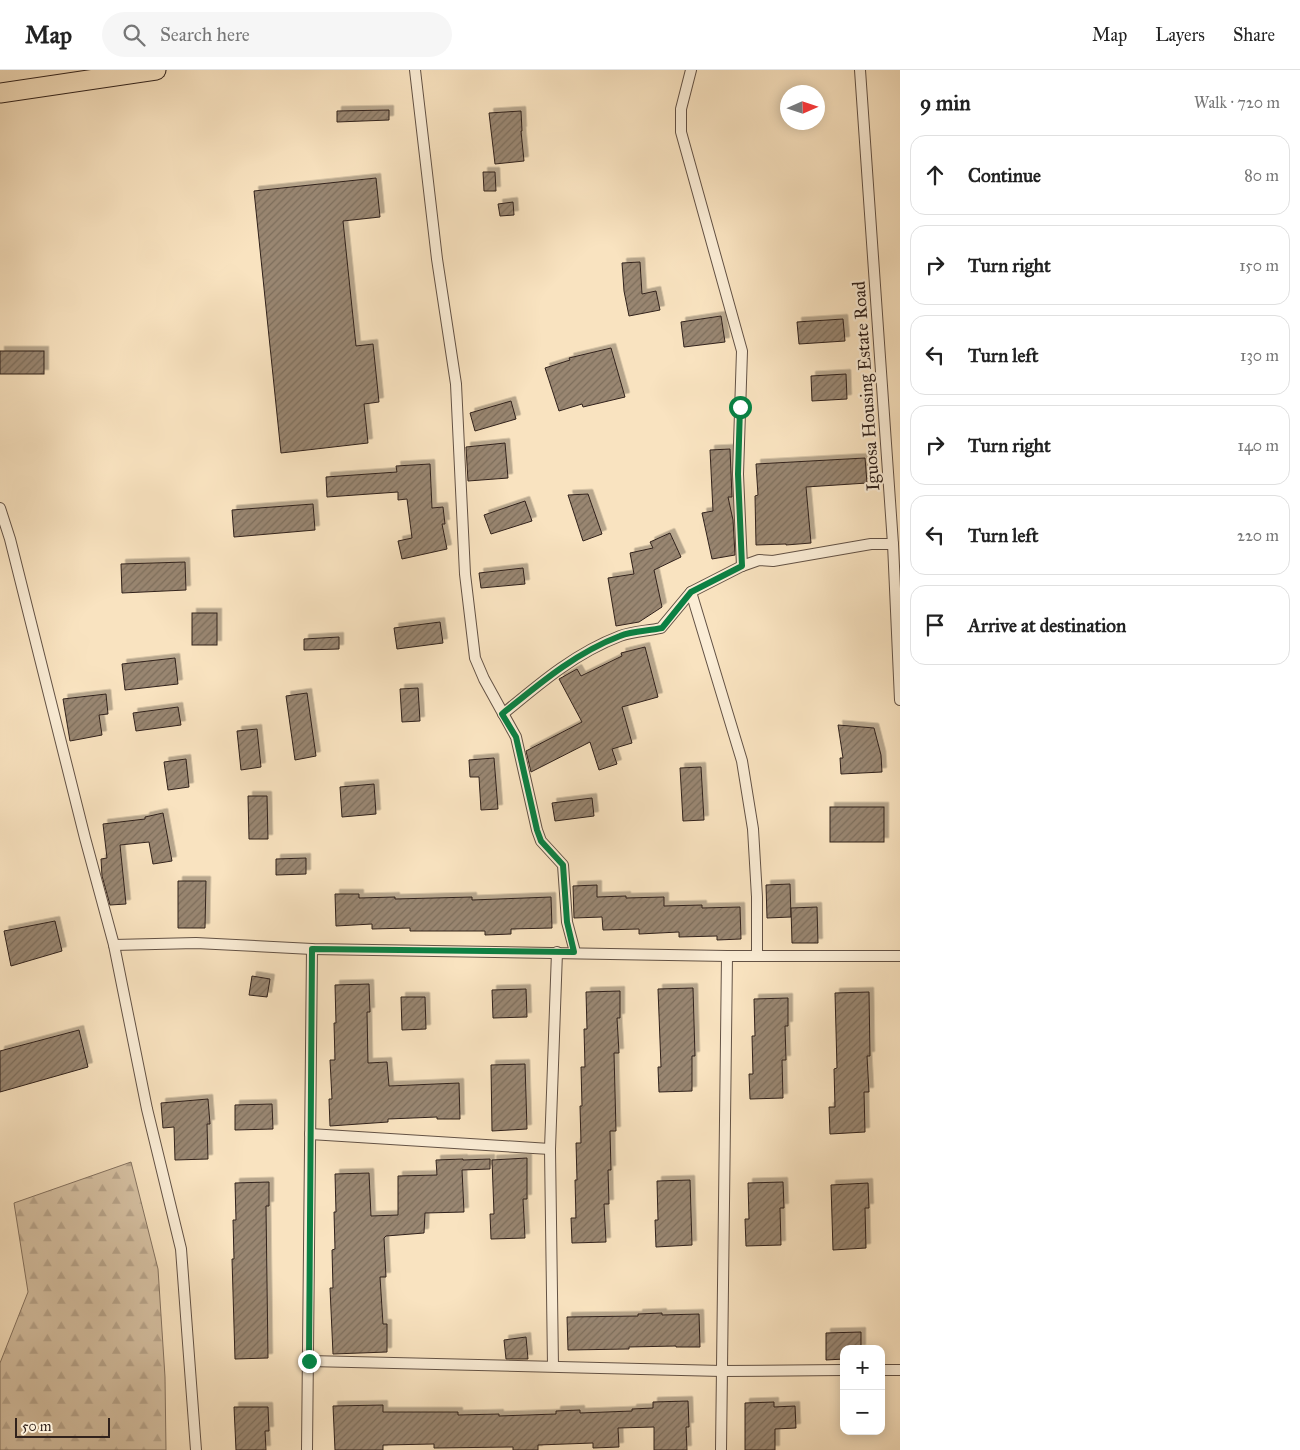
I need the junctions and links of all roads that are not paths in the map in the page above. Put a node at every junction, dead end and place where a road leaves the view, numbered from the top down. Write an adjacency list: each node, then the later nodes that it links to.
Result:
1 (156, 70): 5 (highway)
2 (416, 70): 11 (street)
3 (691, 70): 8 (street)
4 (860, 70): 7 (street, Iguosa Housing Estate Road)
5 (0, 93)
6 (0, 508): 12 (street)
7 (893, 544): 8 (street); 10 (street, Iguosa Housing Estate Road)
8 (742, 566): 9 (street)
9 (691, 592): 11 (street); 17 (street)
10 (900, 700)
11 (502, 714): 15 (street)
12 (114, 945): 13 (street); 27 (street)
13 (312, 949): 14 (street); 19 (street)
14 (557, 952): 15 (street); 20 (street)
15 (574, 952): 16 (street)
16 (727, 956): 17 (street); 26 (street)
17 (757, 956): 18 (street)
18 (900, 956)
19 (310, 1134): 20 (street); 21 (street)
20 (550, 1149): 22 (street)
21 (309, 1361): 22 (street); 28 (street)
22 (553, 1366): 26 (street)
23 (840, 1370): 26 (street)
24 (885, 1370): 25 (street)
25 (900, 1370)
26 (722, 1371): 29 (street)
27 (196, 1450)
28 (308, 1450)
29 (721, 1450)

